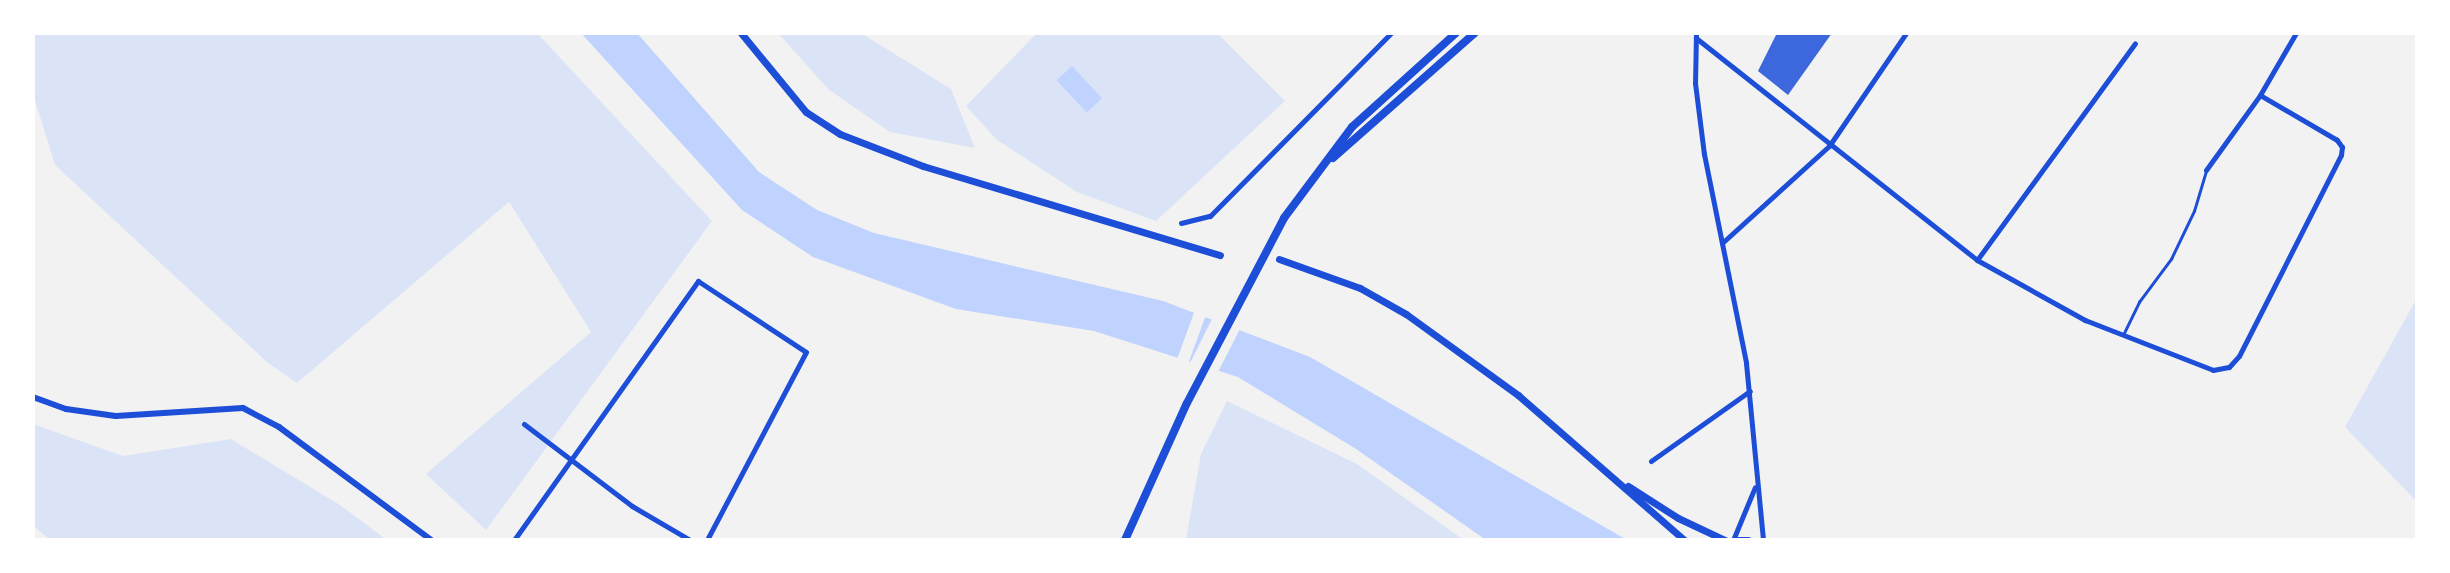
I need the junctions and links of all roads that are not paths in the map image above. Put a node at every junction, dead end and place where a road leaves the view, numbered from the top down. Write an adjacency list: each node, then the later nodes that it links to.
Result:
1 (741, 33): 15 (main road)
2 (1391, 33): 13 (street)
3 (1456, 33): 11 (main road)
4 (1475, 33): 11 (main road)
5 (1906, 33): 10 (street)
6 (2295, 33): 9 (street)
7 (1696, 36): 10 (street); 14 (street)
8 (2135, 43): 16 (street)
9 (2260, 95): 12 (street); 18 (street)
10 (1829, 146): 14 (street); 16 (street)
11 (1323, 166): 30 (main road)
12 (2206, 170): 18 (lane)
13 (1181, 223)
14 (1722, 243): 19 (street)
15 (1219, 251)
16 (1977, 260): 18 (street)
17 (1281, 264): 24 (main road)
18 (2123, 335)
19 (1750, 391): 22 (street); 25 (street)
20 (33, 397): 26 (street)
21 (524, 424): 23 (street)
22 (1651, 461)
23 (569, 462): 27 (street); 28 (street); 29 (street)
24 (1613, 476): 31 (main road); 32 (main road)
25 (1755, 487): 33 (street); 35 (street)
26 (430, 540)
27 (514, 540)
28 (690, 540)
29 (707, 540)
30 (1125, 540)
31 (1684, 540)
32 (1726, 540)
33 (1734, 540): 34 (main road)
34 (1748, 540)
35 (1763, 540)

